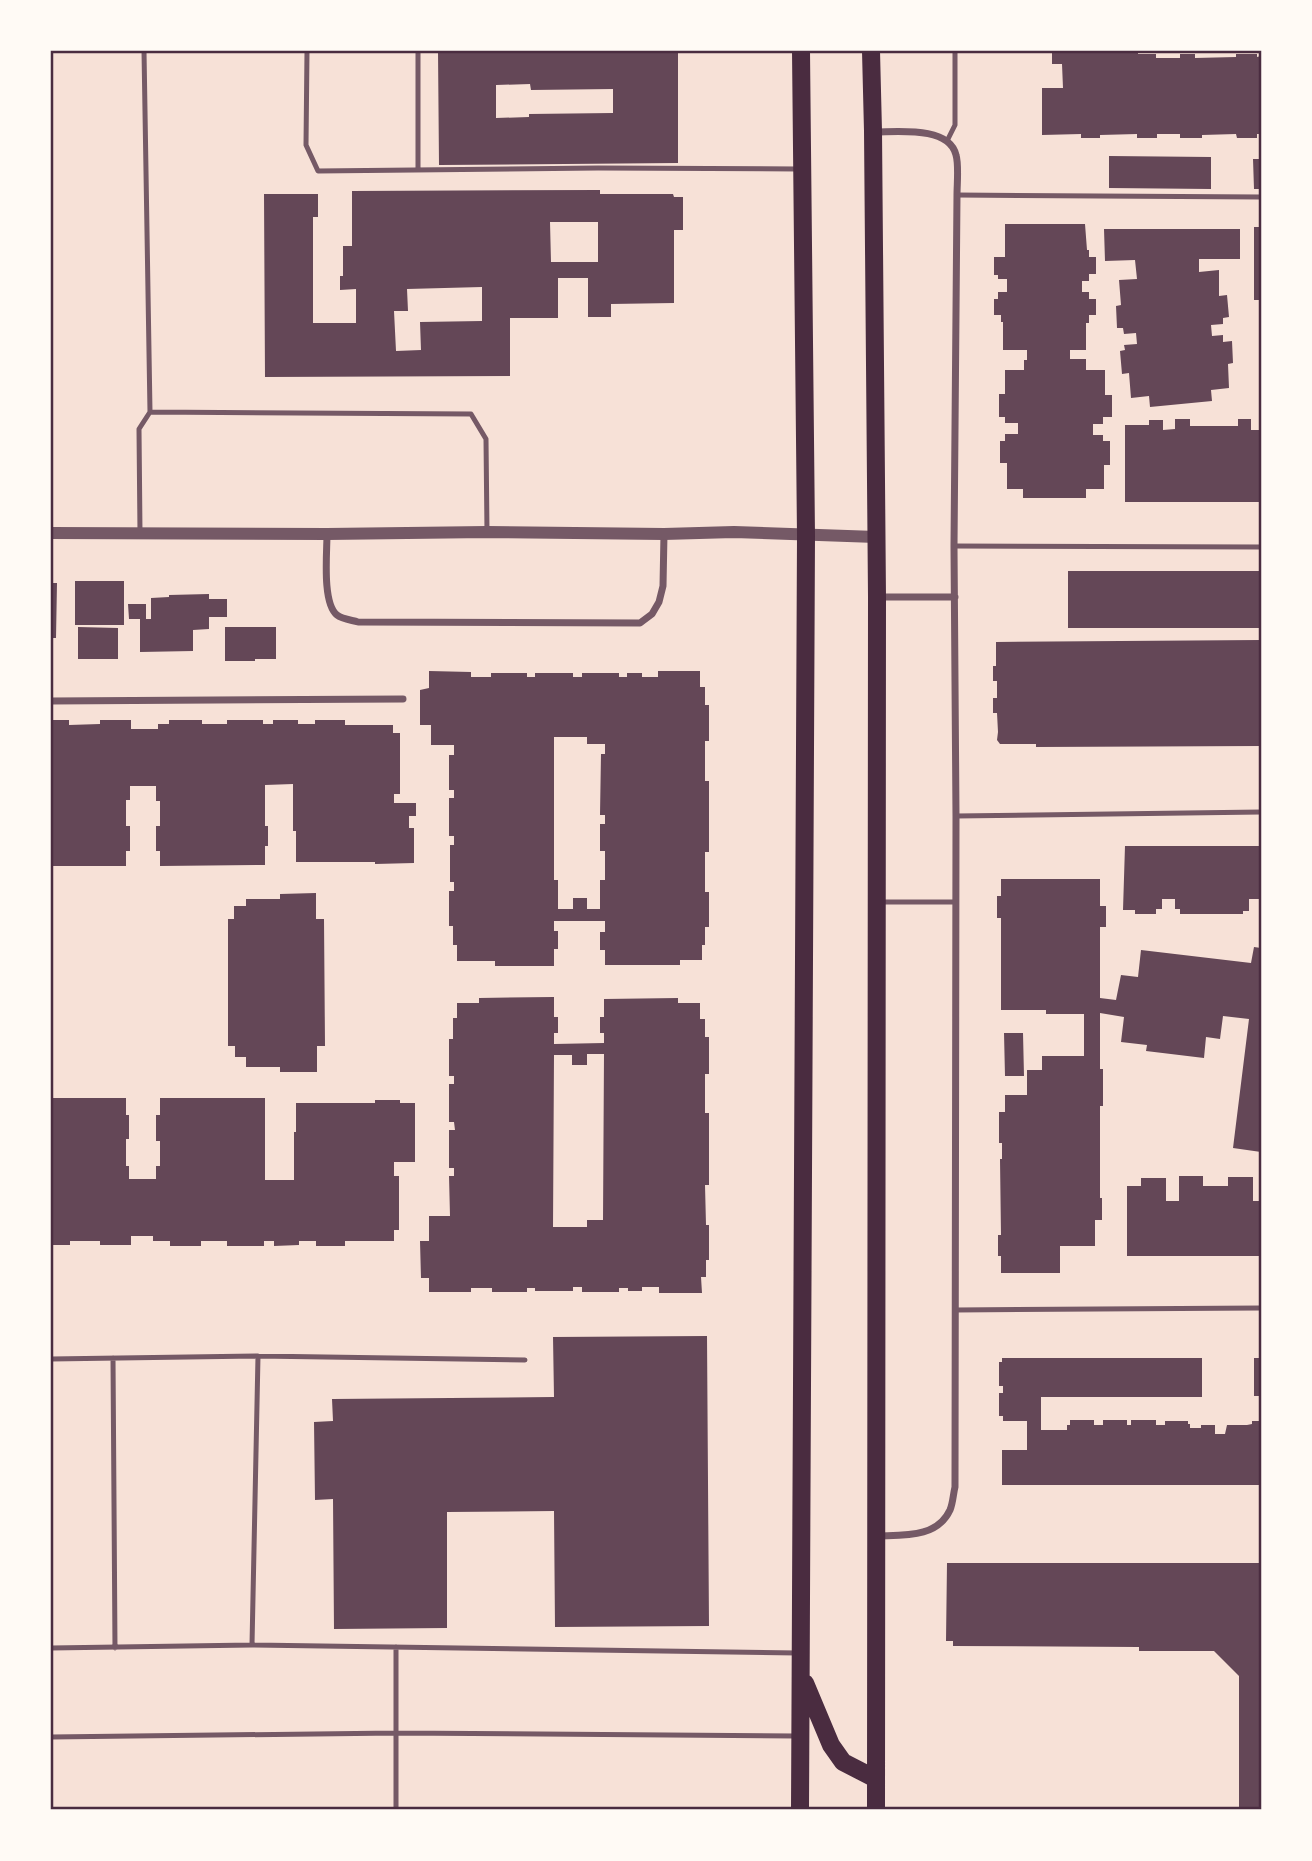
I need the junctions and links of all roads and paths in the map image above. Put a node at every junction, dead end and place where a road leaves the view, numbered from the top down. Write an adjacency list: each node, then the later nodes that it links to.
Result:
1 (144, 51): 13 (lane)
2 (307, 51): 10 (lane)
3 (418, 51): 10 (lane)
4 (801, 51): 9 (main road)
5 (871, 51): 7 (main road)
6 (956, 51): 8 (lane)
7 (873, 131): 8 (street); 20 (main road)
8 (947, 141): 11 (street)
9 (802, 169): 10 (lane); 19 (main road)
10 (418, 170)
11 (957, 195): 12 (lane); 21 (street)
12 (1261, 197)
13 (150, 412): 14 (lane); 16 (lane)
14 (487, 532): 17 (street); 18 (street)
15 (51, 533): 16 (street)
16 (140, 533): 17 (street)
17 (327, 534): 18 (street)
18 (664, 534): 19 (street)
19 (806, 536): 20 (street); 42 (main road)
20 (876, 537): 23 (main road)
21 (954, 546): 22 (lane); 24 (street)
22 (1261, 547)
23 (877, 597): 24 (street); 29 (main road)
24 (955, 597): 28 (street)
25 (403, 699): 26 (street)
26 (51, 701)
27 (1261, 812): 28 (lane)
28 (956, 816): 30 (street)
29 (877, 902): 30 (lane); 37 (main road)
30 (956, 902): 32 (street)
31 (1261, 1308): 32 (lane)
32 (956, 1310): 37 (street)
33 (258, 1356): 34 (lane); 36 (lane); 38 (lane)
34 (113, 1358): 35 (lane); 39 (lane)
35 (51, 1359)
36 (525, 1360)
37 (877, 1536): 47 (main road)
38 (252, 1645): 39 (lane); 40 (lane)
39 (114, 1647): 41 (lane)
40 (396, 1647): 42 (lane); 44 (lane)
41 (51, 1648)
42 (801, 1653): 43 (main road)
43 (801, 1673): 46 (main road); 47 (main road)
44 (396, 1733): 45 (lane); 46 (lane); 48 (lane)
45 (51, 1737)
46 (801, 1737): 49 (main road)
47 (876, 1779): 50 (main road)
48 (396, 1810)
49 (800, 1810)
50 (876, 1810)

